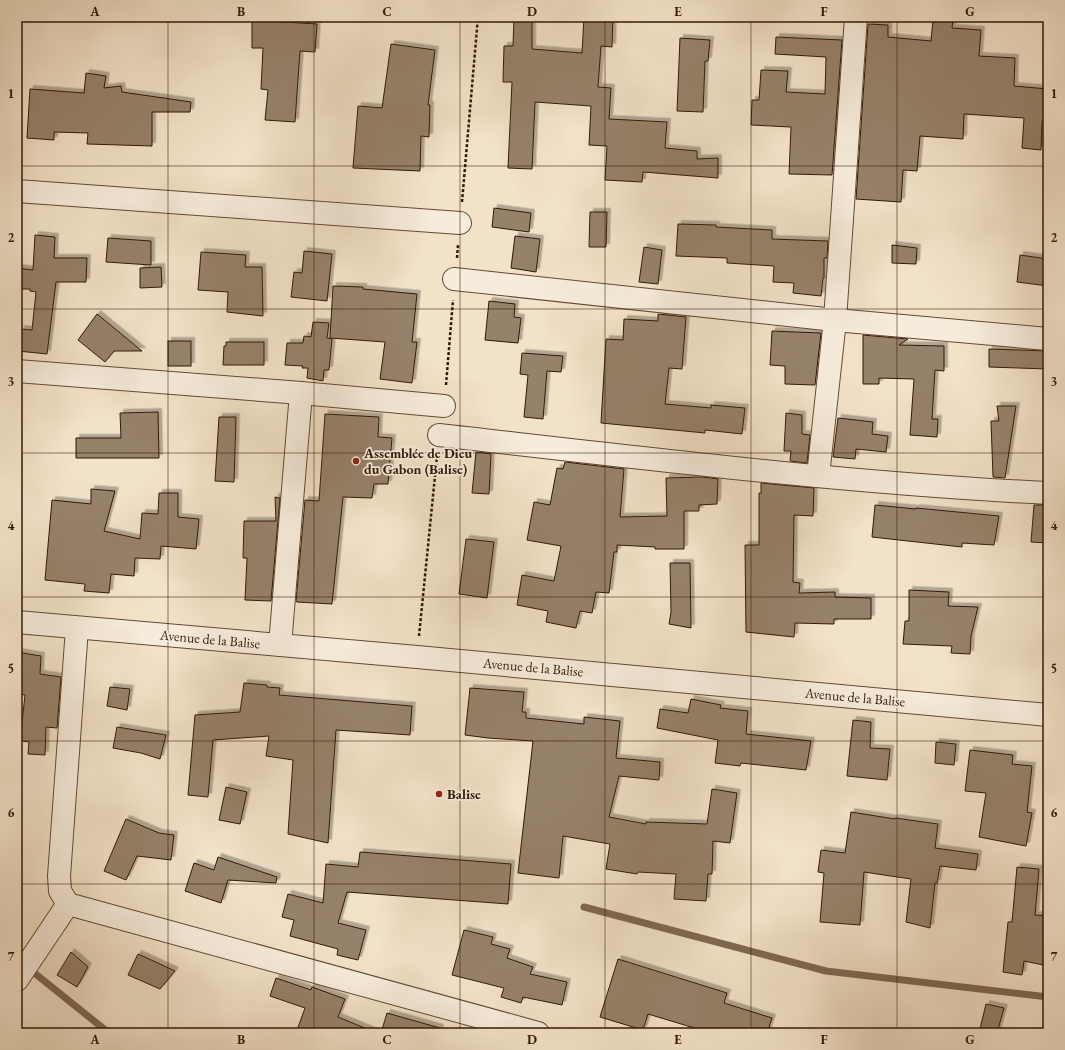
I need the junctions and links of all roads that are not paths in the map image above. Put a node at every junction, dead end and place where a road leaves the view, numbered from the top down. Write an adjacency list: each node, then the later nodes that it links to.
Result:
1 (856, 17): 5 (street)
2 (17, 191): 3 (street)
3 (460, 224)
4 (454, 279): 5 (street)
5 (835, 320): 6 (street); 11 (street)
6 (1048, 339)
7 (17, 371): 8 (street)
8 (301, 393): 9 (street); 15 (street)
9 (444, 406)
10 (439, 435): 11 (street)
11 (818, 476): 12 (street)
12 (1048, 493)
13 (17, 622): 14 (street, Avenue de la Balise)
14 (78, 628): 15 (street, Avenue de la Balise); 17 (street)
15 (280, 645): 16 (street, Avenue de la Balise)
16 (1048, 715)
17 (68, 904): 18 (street); 19 (street)
18 (17, 980)
19 (538, 1033)

